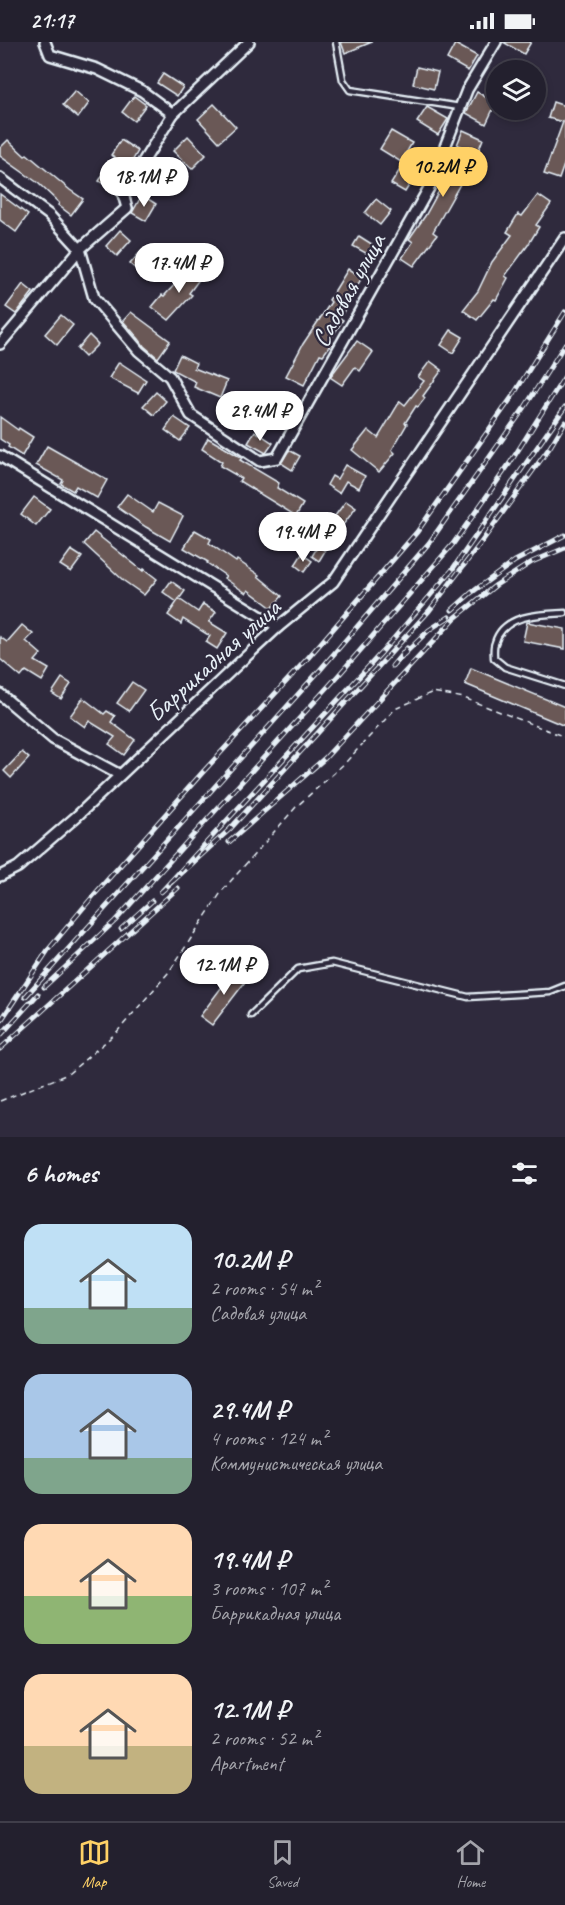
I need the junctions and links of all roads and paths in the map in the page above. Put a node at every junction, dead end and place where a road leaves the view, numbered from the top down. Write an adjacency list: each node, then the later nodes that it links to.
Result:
1 (45, 42): 6 (street)
2 (249, 42): 6 (street)
3 (336, 42): 5 (lane)
4 (496, 42): 5 (street, Садовая улица)
5 (460, 107): 9 (street, Садовая улица)
6 (173, 114): 9 (street)
7 (0, 178): 9 (street)
8 (565, 238): 13 (street, Баррикадная улица)
9 (80, 249): 10 (street)
10 (0, 344)
11 (0, 456): 13 (street)
12 (565, 613): 14 (lane)
13 (278, 627): 17 (street, Баррикадная улица)
14 (565, 686)
15 (0, 694): 17 (street)
16 (565, 737): 21 (path)
17 (120, 775): 18 (street, Баррикадная улица)
18 (0, 876)
19 (565, 986): 20 (lane)
20 (251, 1015)
21 (0, 1101)

